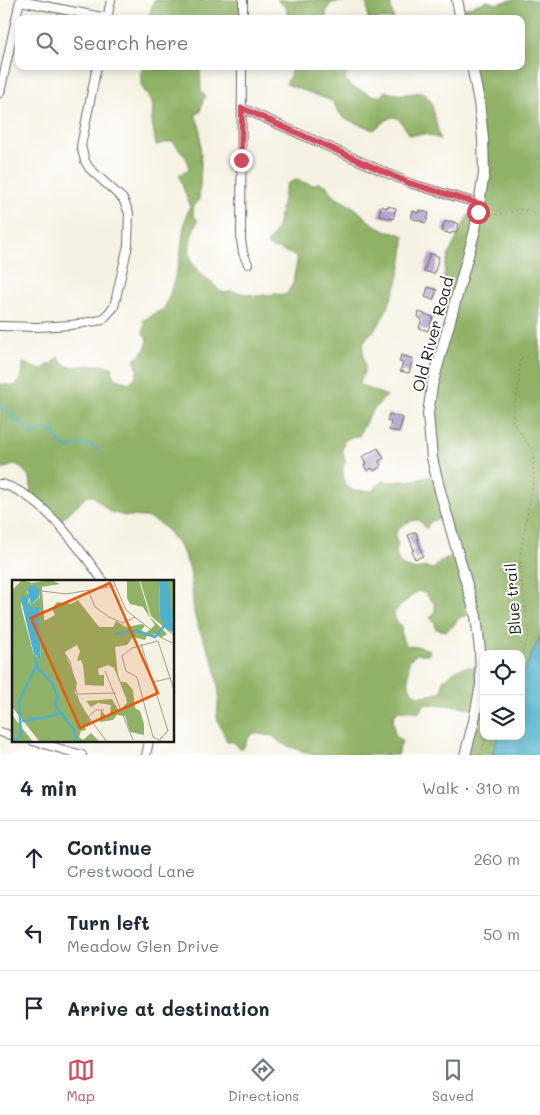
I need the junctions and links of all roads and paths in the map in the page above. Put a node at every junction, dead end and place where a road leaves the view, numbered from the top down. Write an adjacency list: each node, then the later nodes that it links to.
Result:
1 (20, 0): 5 (street); 6 (street)
2 (111, 0): 7 (street)
3 (244, 0): 8 (street)
4 (457, 0): 9 (main road)
5 (16, 15)
6 (89, 15)
7 (108, 15)
8 (243, 15)
9 (460, 15)
10 (15, 21): 14 (street)
11 (96, 70): 20 (street)
12 (242, 70): 16 (street)
13 (473, 70): 17 (main road, Old River Road)
14 (1, 78): 15 (street)
15 (0, 94)
16 (242, 108): 17 (street); 19 (street)
17 (479, 208): 18 (path); 30 (main road, Old River Road)
18 (540, 216)
19 (248, 264)
20 (0, 326)
21 (540, 354): 24 (path, Blue trail)
22 (0, 484): 23 (street)
23 (102, 580)
24 (523, 650)
25 (485, 740): 31 (path)
26 (36, 742): 28 (street)
27 (149, 742): 29 (street)
28 (82, 755)
29 (146, 755)
30 (465, 755)
31 (481, 755)

